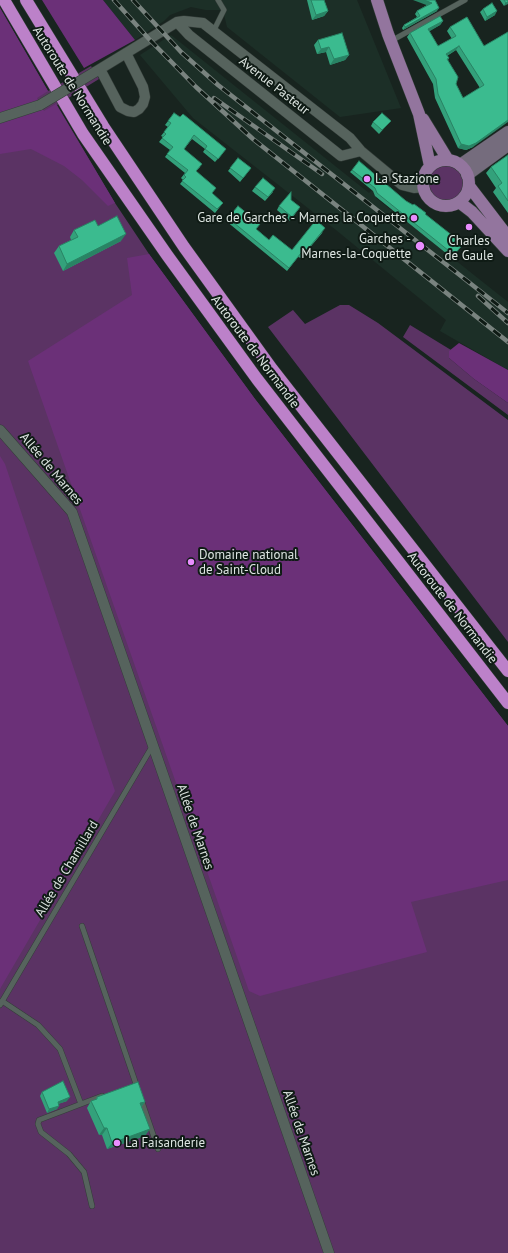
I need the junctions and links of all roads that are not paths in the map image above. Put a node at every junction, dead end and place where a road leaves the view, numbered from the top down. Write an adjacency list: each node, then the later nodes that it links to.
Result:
1 (4, 0): 29 (highway, Autoroute de Normandie)
2 (26, 0): 28 (highway, Autoroute de Normandie)
3 (218, 0): 8 (lane)
4 (377, 0): 10 (main road)
5 (465, 0): 10 (lane)
6 (193, 21): 7 (street, Avenue Pasteur); 8 (street, Avenue Pasteur); 9 (lane)
7 (177, 22): 9 (street, Avenue Pasteur); 11 (street, Avenue Pasteur)
8 (214, 30): 16 (street, Avenue Pasteur)
9 (185, 31): 19 (street, Avenue Pasteur)
10 (391, 41): 13 (main road)
11 (126, 52): 12 (street, Avenue Pasteur); 12 (street)
12 (98, 71): 14 (street, Avenue Pasteur, bridge)
13 (419, 114): 20 (main road); 21 (main road)
14 (0, 118)
15 (508, 132): 20 (street)
16 (350, 138): 18 (street, Avenue Pasteur); 19 (lane)
17 (508, 145): 22 (street)
18 (361, 151): 19 (street); 23 (street, Avenue Pasteur)
19 (350, 154)
20 (454, 162): 21 (main road); 22 (main road)
21 (430, 166): 23 (main road)
22 (468, 180): 24 (main road); 25 (main road)
23 (424, 187): 24 (main road)
24 (459, 202): 26 (main road)
25 (508, 238)
26 (508, 251)
27 (0, 430): 30 (street, Allée de Marnes)
28 (508, 671)
29 (508, 703)
30 (153, 744): 32 (lane, Allée de Chamillard); 39 (street, Allée de Marnes)
31 (82, 926): 33 (lane)
32 (1, 1003): 36 (lane)
33 (136, 1083): 34 (lane); 37 (lane)
34 (129, 1086)
35 (108, 1094): 36 (lane)
36 (81, 1104): 38 (lane)
37 (158, 1149)
38 (92, 1206)
39 (329, 1253)

